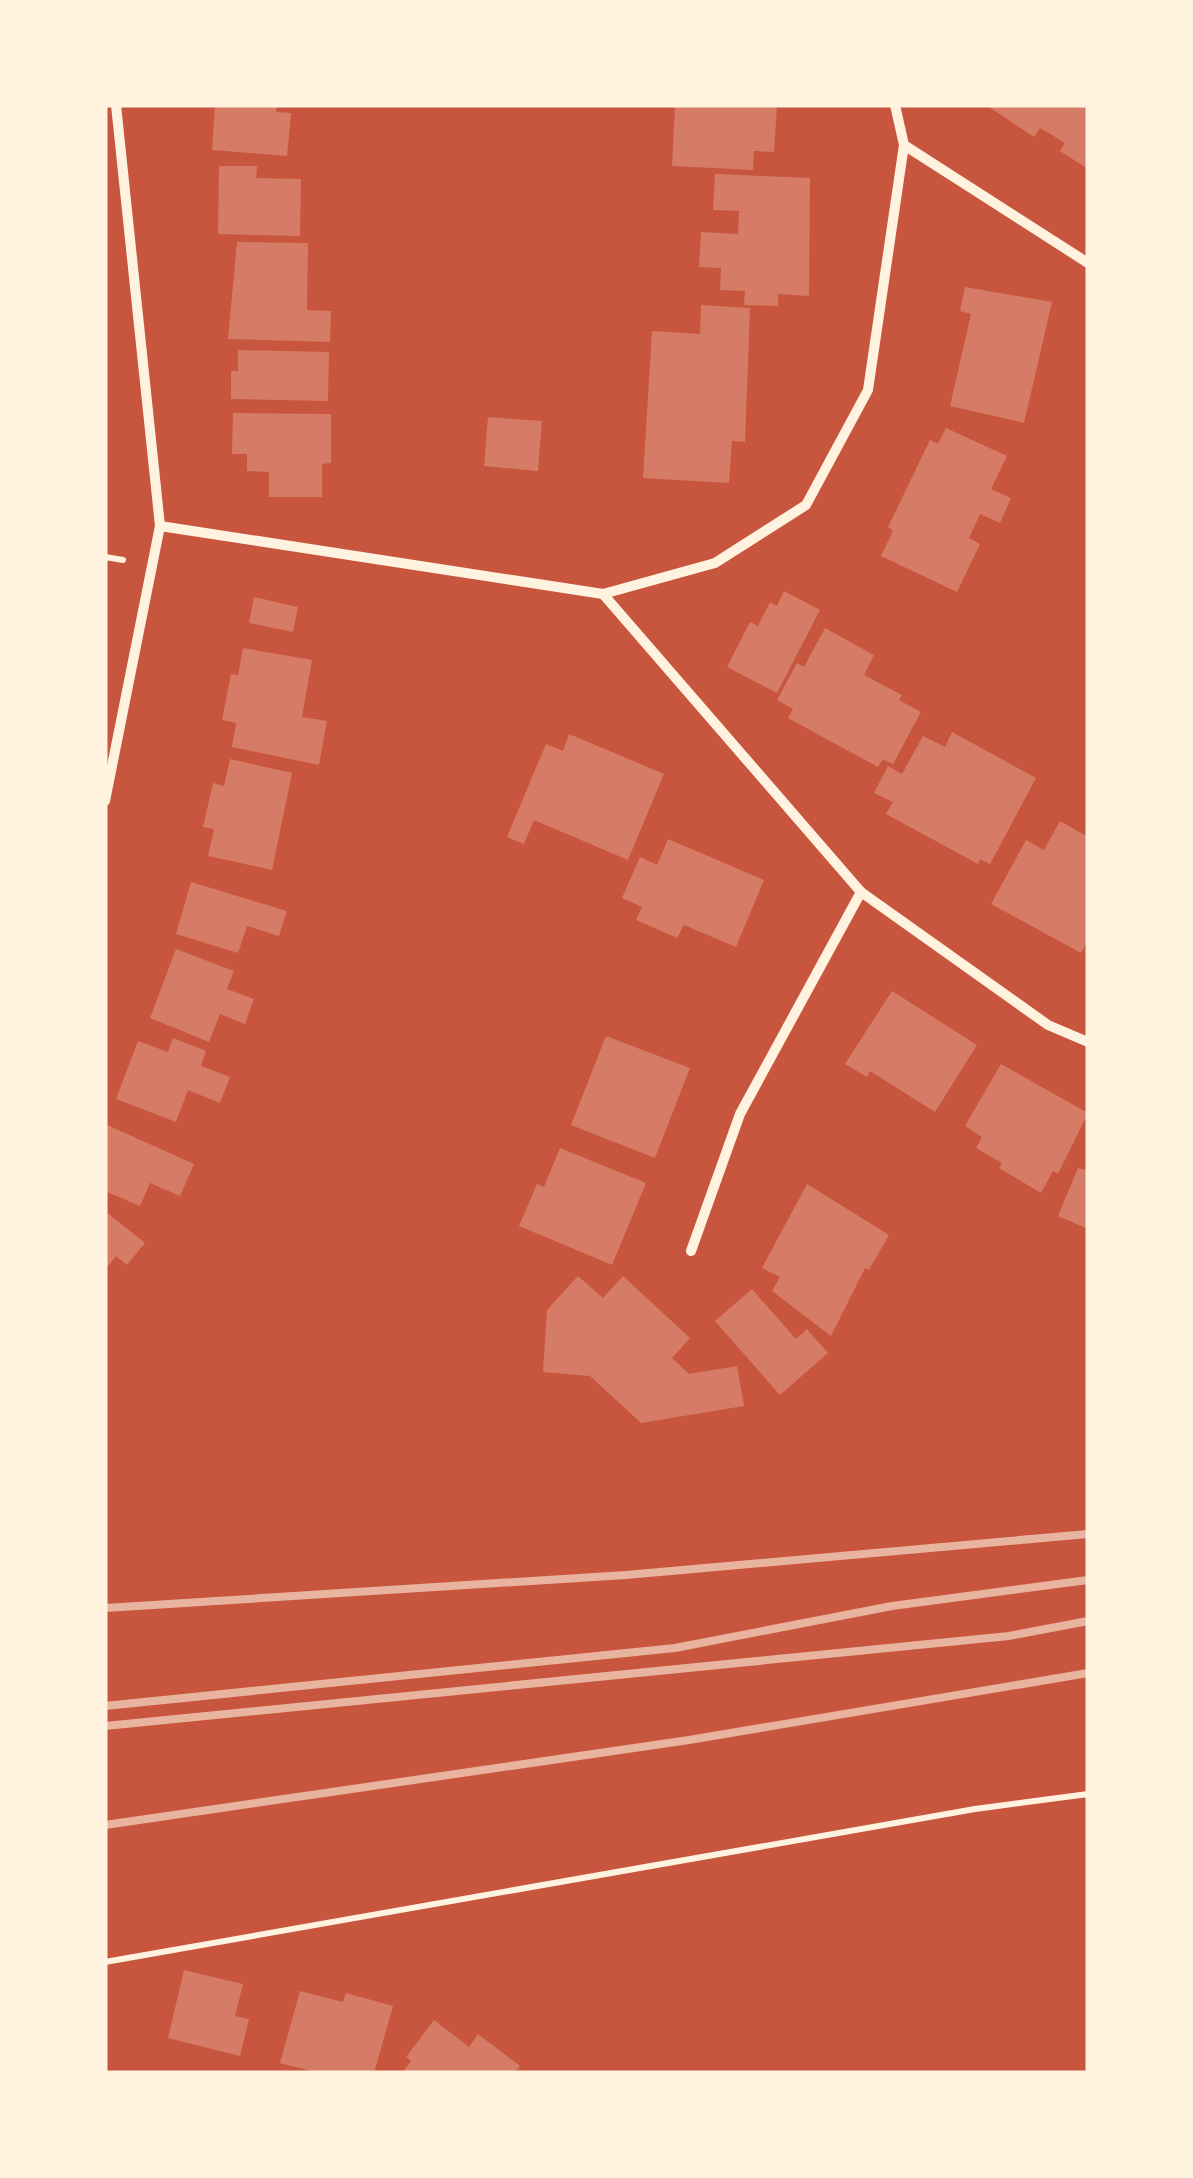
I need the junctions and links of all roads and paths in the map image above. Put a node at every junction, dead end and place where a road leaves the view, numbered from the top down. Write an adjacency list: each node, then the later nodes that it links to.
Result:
1 (116, 105): 5 (street)
2 (895, 105): 3 (street)
3 (904, 144): 4 (street); 6 (street)
4 (1088, 263)
5 (160, 526): 6 (street); 7 (street)
6 (603, 594): 8 (street)
7 (105, 801)
8 (861, 892): 9 (street); 10 (street)
9 (1088, 1042)
10 (691, 1251)
11 (1088, 1794): 12 (path)
12 (105, 1962)

